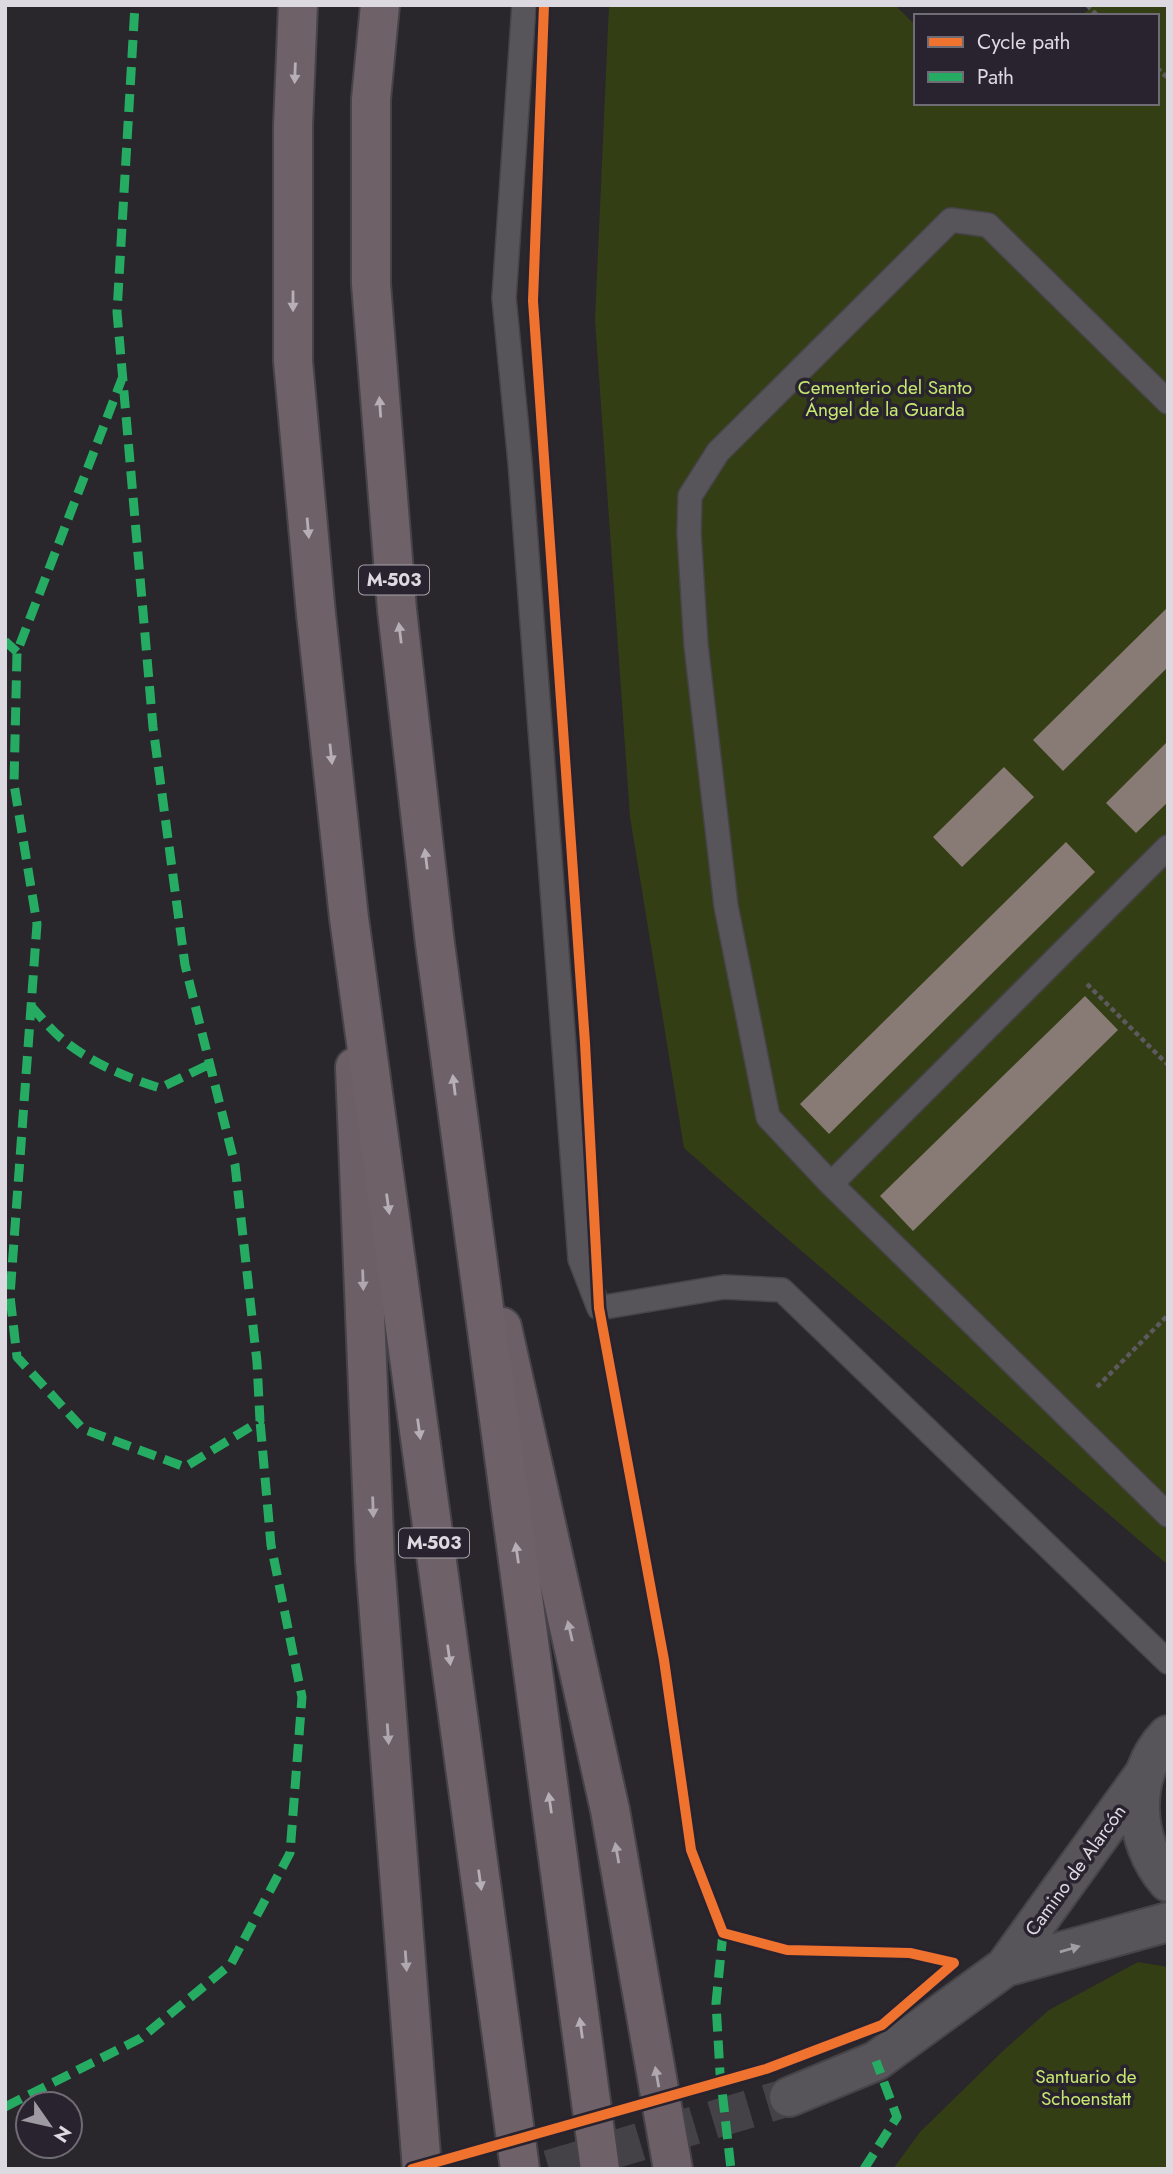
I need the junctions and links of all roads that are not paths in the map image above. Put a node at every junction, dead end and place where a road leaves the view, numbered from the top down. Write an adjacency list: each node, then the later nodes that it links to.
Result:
1 (298, 5): 6 (highway, M-503, one-way to 6)
2 (380, 5): 7 (highway, M-503, one-way to 2)
3 (524, 5): 10 (lane)
4 (1168, 402): 8 (lane)
5 (1168, 847): 8 (lane)
6 (349, 918): 17 (highway, M-503, one-way to 17); 18 (highway, M-503, one-way to 18)
7 (463, 1153): 19 (highway, M-503, one-way to 7); 20 (highway, M-503, one-way to 7)
8 (831, 1184): 9 (lane)
9 (1168, 1515)
10 (1168, 1662)
11 (1168, 1735): 12 (street)
12 (1145, 1773): 13 (street); 15 (street, Camino de Alarcón)
13 (1168, 1882)
14 (1168, 1922): 15 (street, Camino de Alarcón, one-way to 14)
15 (1005, 1967): 16 (street, Camino de Alarcón)
16 (789, 2097)
17 (422, 2169)
18 (520, 2169)
19 (600, 2169)
20 (673, 2169)

